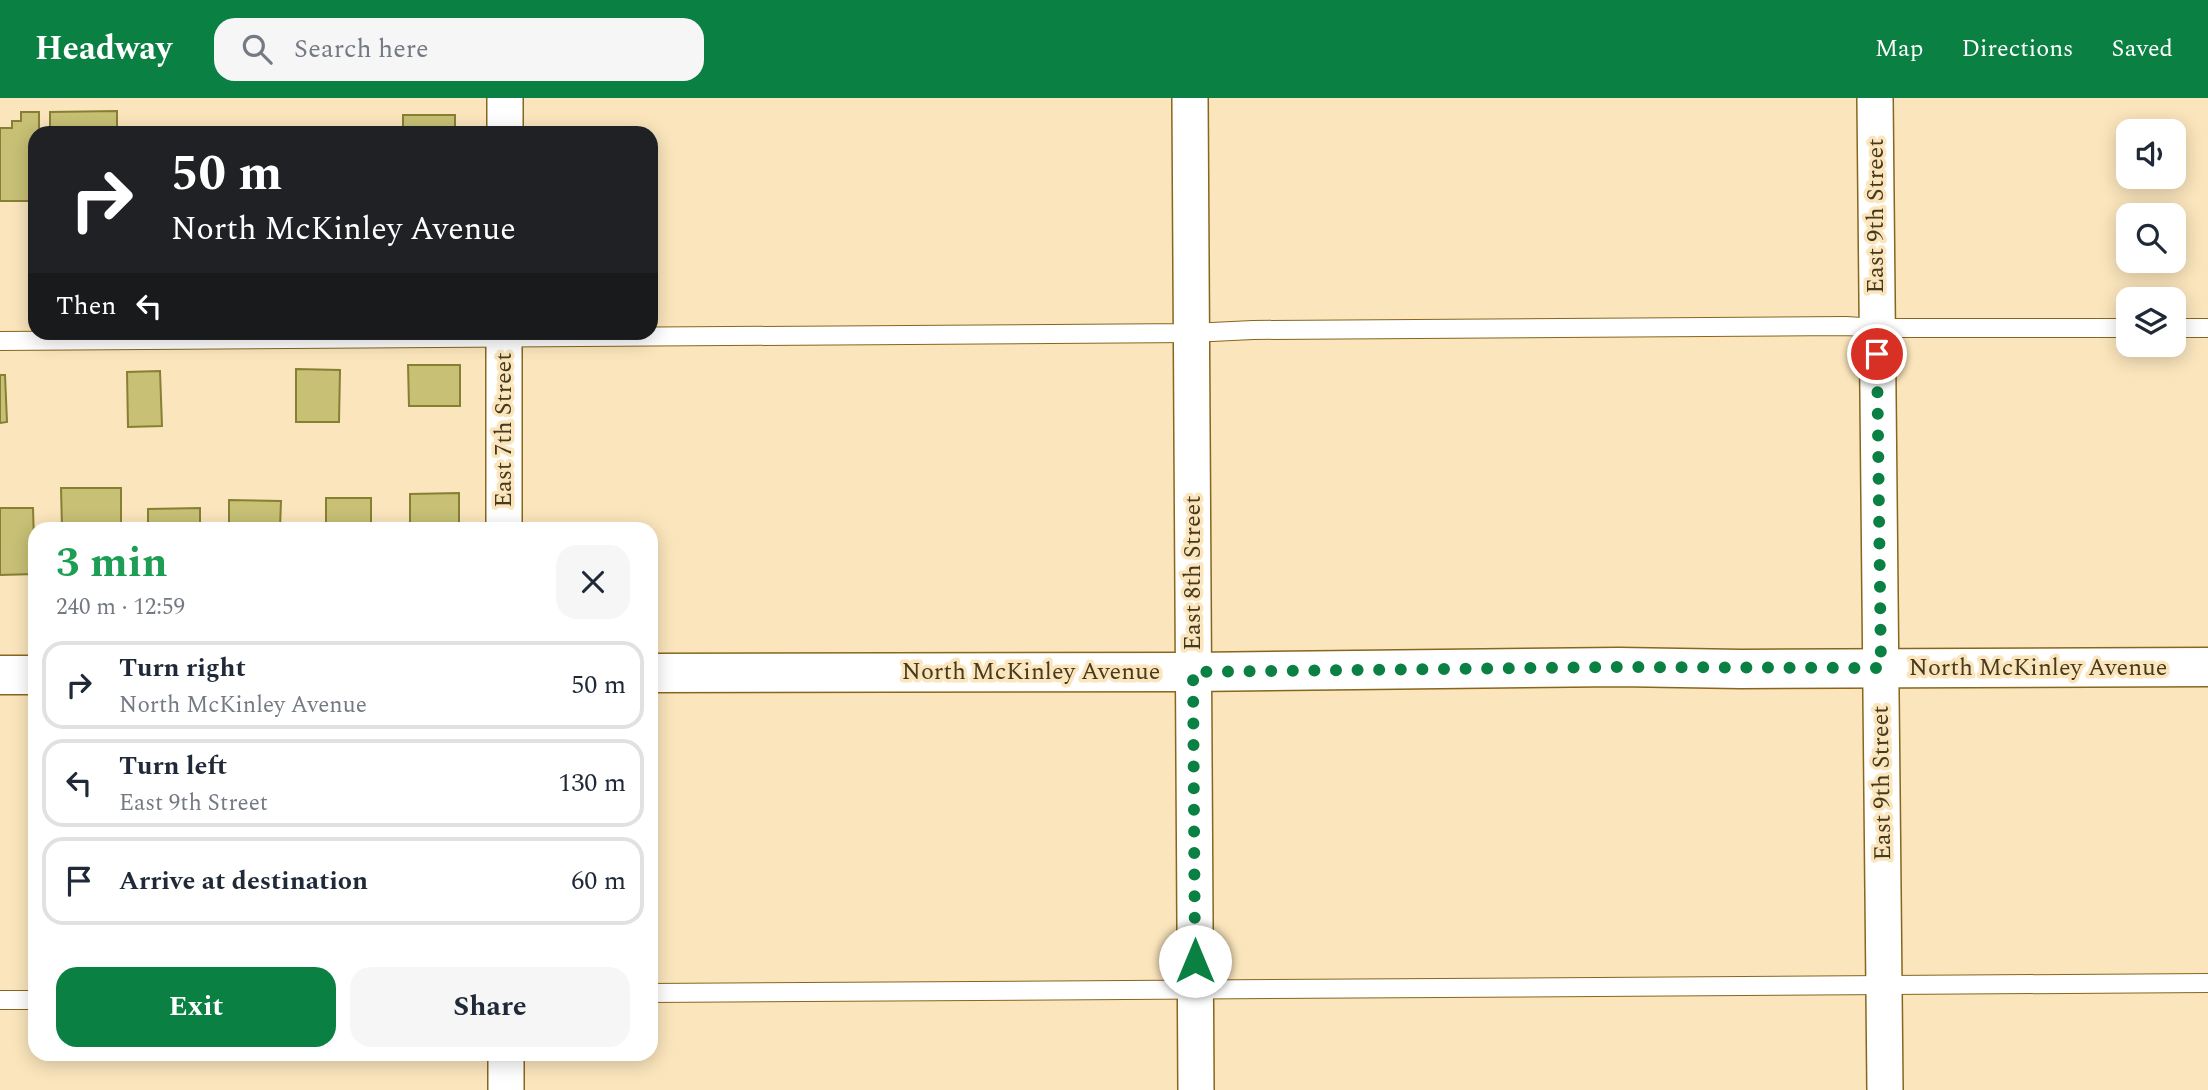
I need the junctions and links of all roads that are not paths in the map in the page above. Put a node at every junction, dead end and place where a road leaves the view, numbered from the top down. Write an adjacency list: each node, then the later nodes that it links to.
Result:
1 (505, 98): 4 (street)
2 (1189, 98): 9 (street, East 8th Street)
3 (1875, 98): 5 (street, East 9th Street)
4 (505, 126)
5 (1877, 328): 6 (lane); 9 (lane); 16 (street, East 9th Street)
6 (2116, 328)
7 (2186, 328): 8 (lane)
8 (2208, 328)
9 (1191, 333): 10 (lane); 17 (street, East 8th Street)
10 (658, 334)
11 (72, 340): 13 (lane)
12 (505, 340): 14 (street, East 7th Street)
13 (0, 341)
14 (504, 522)
15 (2208, 667): 16 (main road, North McKinley Avenue)
16 (1881, 668): 17 (main road, North McKinley Avenue); 21 (street, East 9th Street)
17 (1193, 672): 18 (main road, North McKinley Avenue); 23 (street, East 8th Street)
18 (658, 673)
19 (0, 675): 20 (main road)
20 (28, 675)
21 (1884, 983): 22 (lane); 23 (lane); 30 (street, East 9th Street)
22 (2208, 983)
23 (1195, 988): 24 (lane); 29 (street, East 8th Street)
24 (658, 993)
25 (0, 1000): 26 (lane)
26 (28, 1000)
27 (506, 1061): 28 (street)
28 (506, 1090)
29 (1196, 1090)
30 (1885, 1090)

